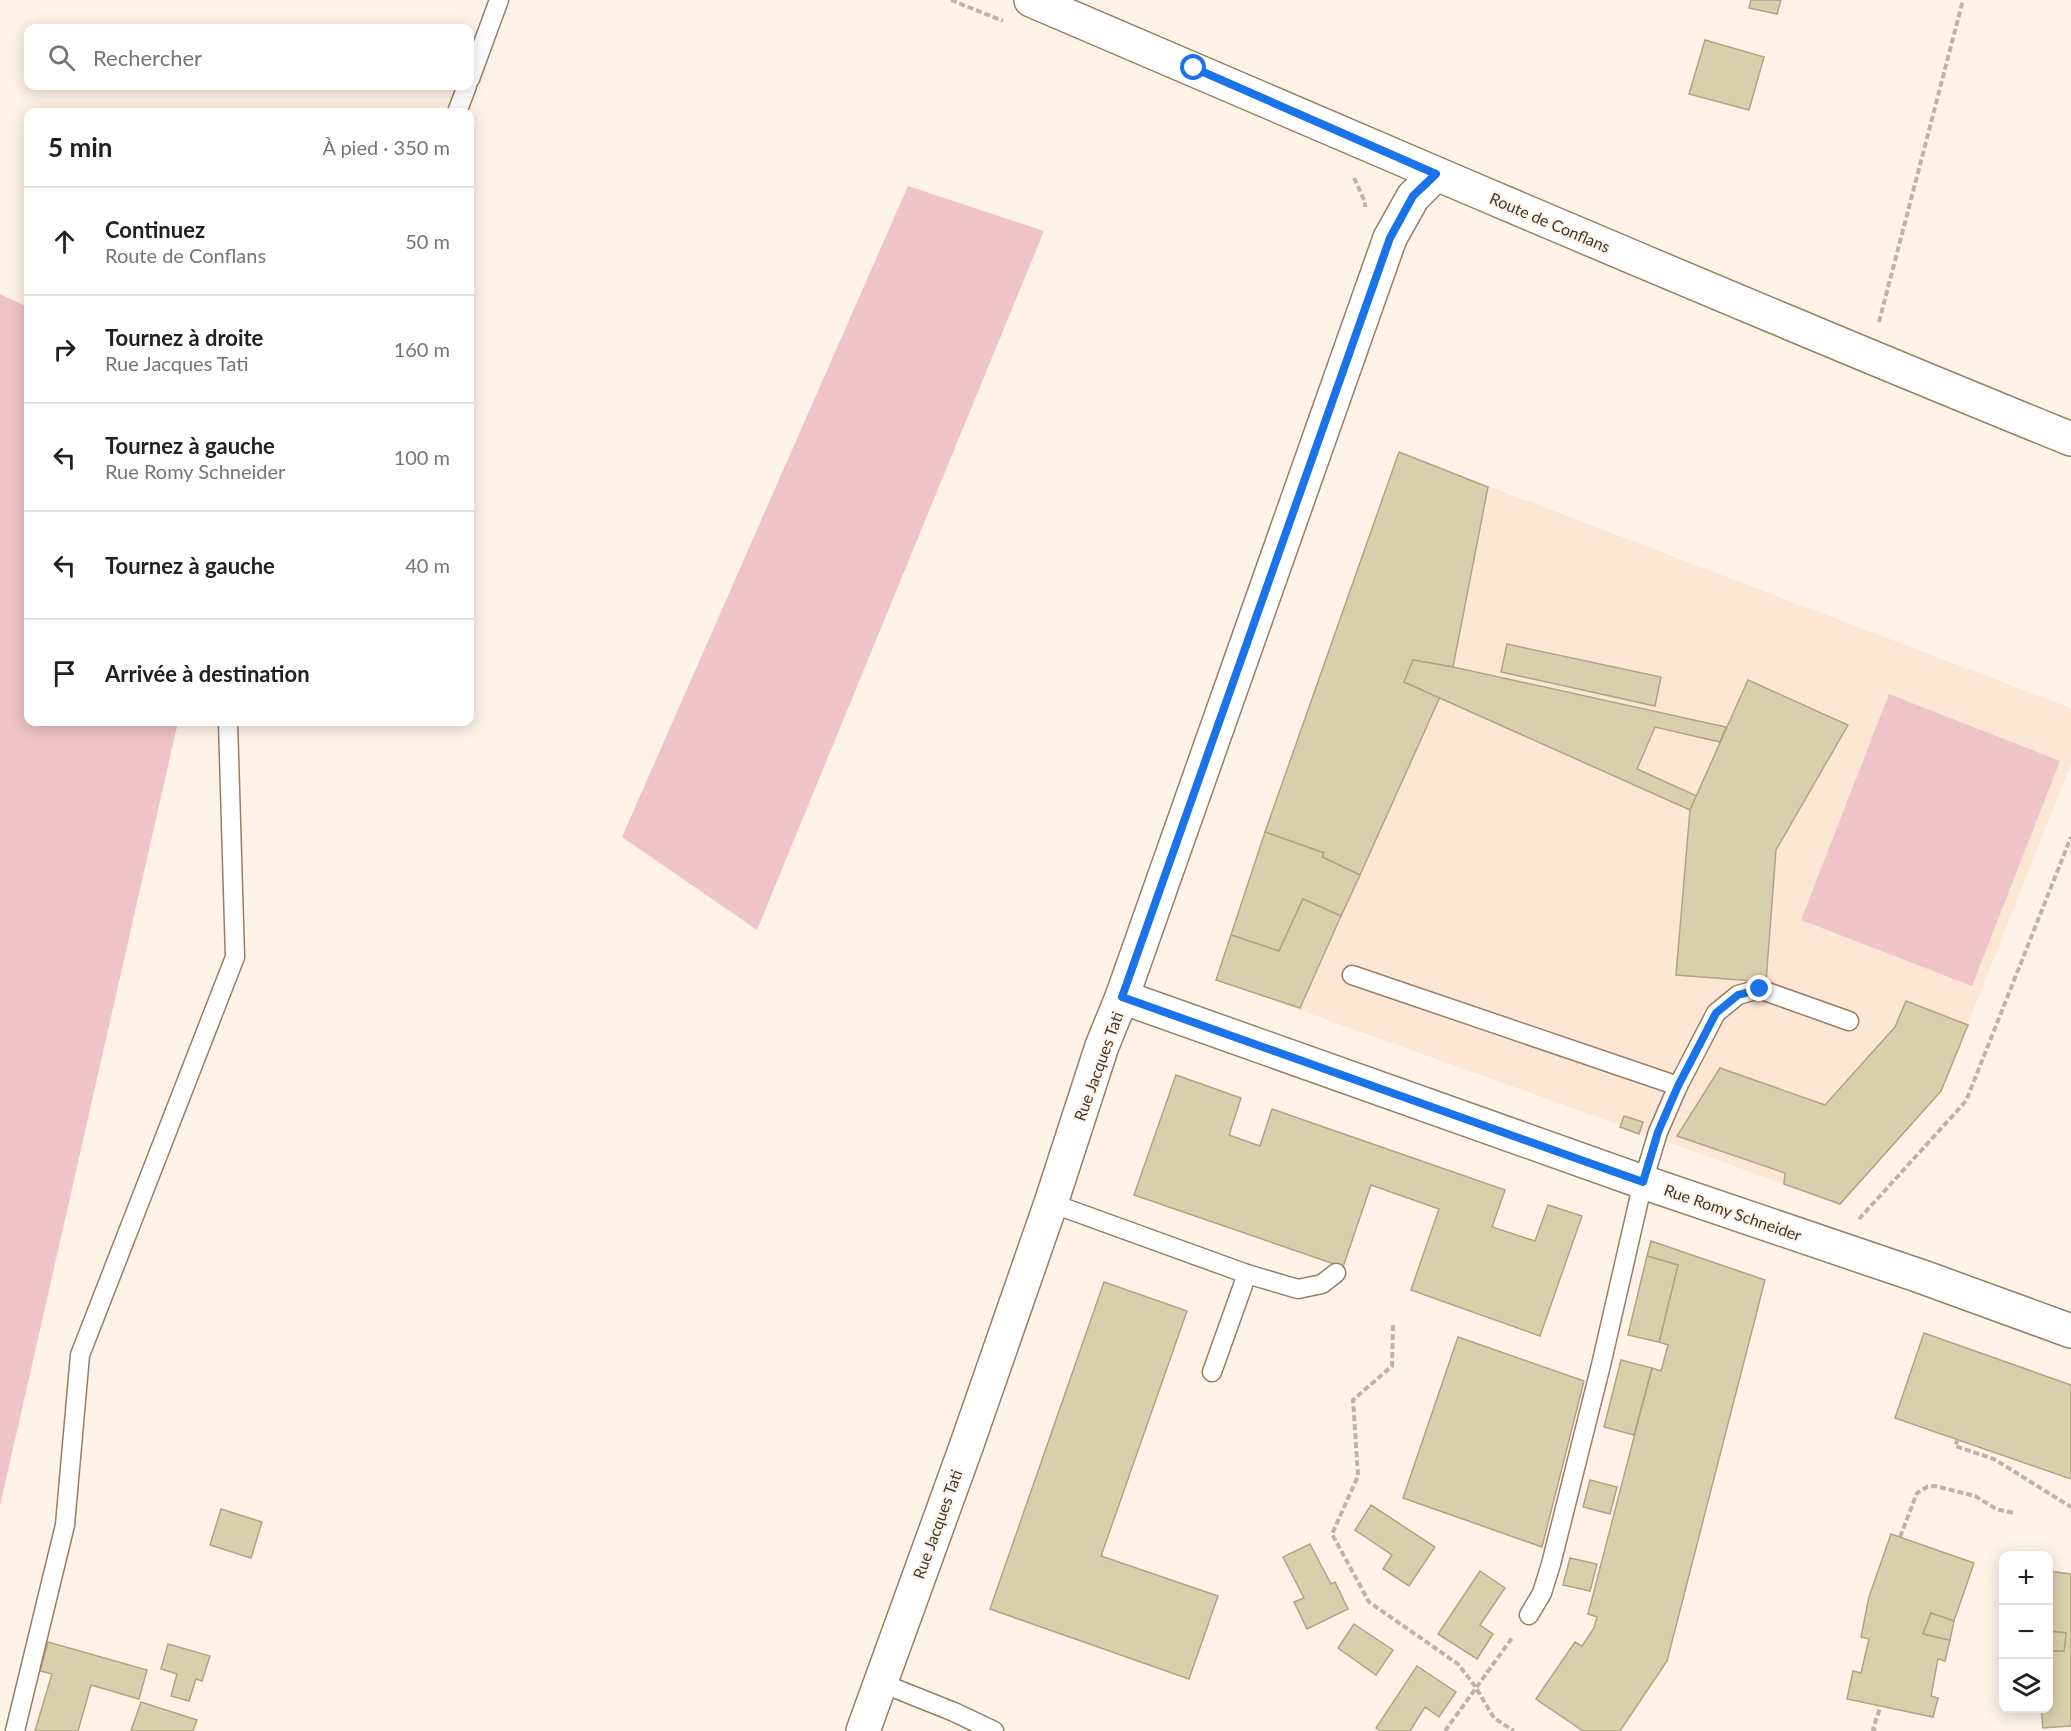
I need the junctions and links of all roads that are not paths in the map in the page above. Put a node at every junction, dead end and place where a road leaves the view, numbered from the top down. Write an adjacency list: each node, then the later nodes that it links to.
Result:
1 (499, 0): 3 (lane)
2 (1031, 0): 6 (street, Route de Conflans)
3 (474, 68)
4 (465, 90): 5 (lane)
5 (459, 108)
6 (1436, 174): 7 (street, Route de Conflans); 10 (street, Rue Jacques Tati)
7 (2071, 439)
8 (228, 726): 21 (lane)
9 (1352, 975): 12 (lane)
10 (1122, 997): 13 (street, Rue Romy Schneider); 14 (street, Rue Jacques Tati)
11 (1849, 1021): 12 (lane)
12 (1678, 1086): 13 (lane)
13 (1643, 1182): 17 (street, Rue Romy Schneider); 19 (lane)
14 (1051, 1203): 16 (lane); 20 (street, Rue Jacques Tati)
15 (1336, 1273): 16 (lane)
16 (1247, 1274): 18 (lane)
17 (2071, 1331)
18 (1212, 1372)
19 (1529, 1615)
20 (879, 1682): 22 (street, Rue Jacques Tati); 23 (lane)
21 (15, 1731)
22 (863, 1731)
23 (994, 1731)

